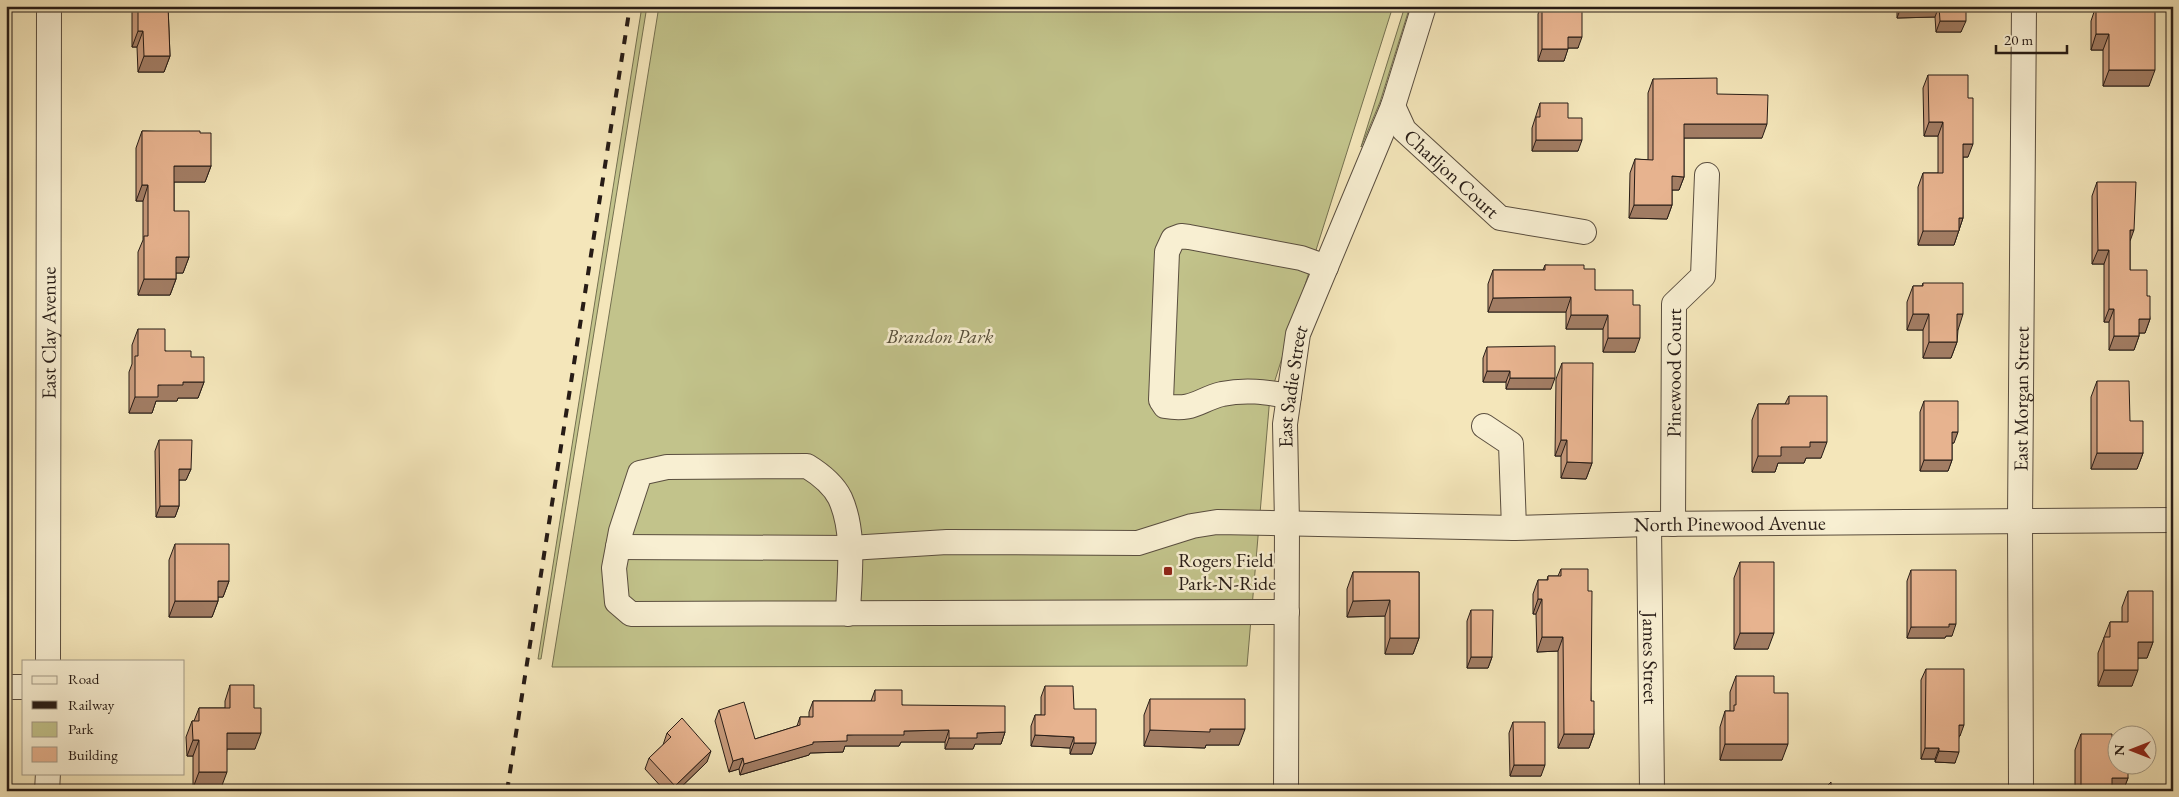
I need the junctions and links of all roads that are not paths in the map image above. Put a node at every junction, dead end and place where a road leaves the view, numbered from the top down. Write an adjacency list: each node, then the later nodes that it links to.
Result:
1 (49, 6): 20 (street, East Clay Avenue)
2 (1424, 6): 4 (street, East Sadie Street)
3 (2024, 6): 11 (street, East Morgan Street)
4 (1393, 106): 6 (street, Charljon Court); 7 (street, East Sadie Street)
5 (1707, 175): 14 (street, Pinewood Court)
6 (1584, 232)
7 (1326, 267): 8 (street, East Sadie Street); 8 (street)
8 (1288, 396): 12 (street, East Sadie Street)
9 (1484, 426): 15 (street)
10 (2173, 520): 11 (street, North Pinewood Avenue)
11 (2020, 521): 14 (street, North Pinewood Avenue); 27 (street, East Morgan Street)
12 (1287, 523): 15 (street, North Pinewood Avenue); 17 (street, North Pinewood Avenue); 18 (street, East Sadie Street)
13 (1649, 524): 14 (street, North Pinewood Avenue); 15 (street, North Pinewood Avenue); 26 (street, James Street)
14 (1673, 524)
15 (1514, 528)
16 (618, 547): 17 (street, North Pinewood Avenue); 17 (street); 19 (street)
17 (850, 548): 19 (street)
18 (1286, 612): 19 (street); 25 (street, East Sadie Street)
19 (848, 614)
20 (48, 660)
21 (6, 687): 22 (street)
22 (22, 687)
23 (48, 774): 24 (street)
24 (47, 791)
25 (1286, 791)
26 (1652, 791)
27 (2021, 791)

